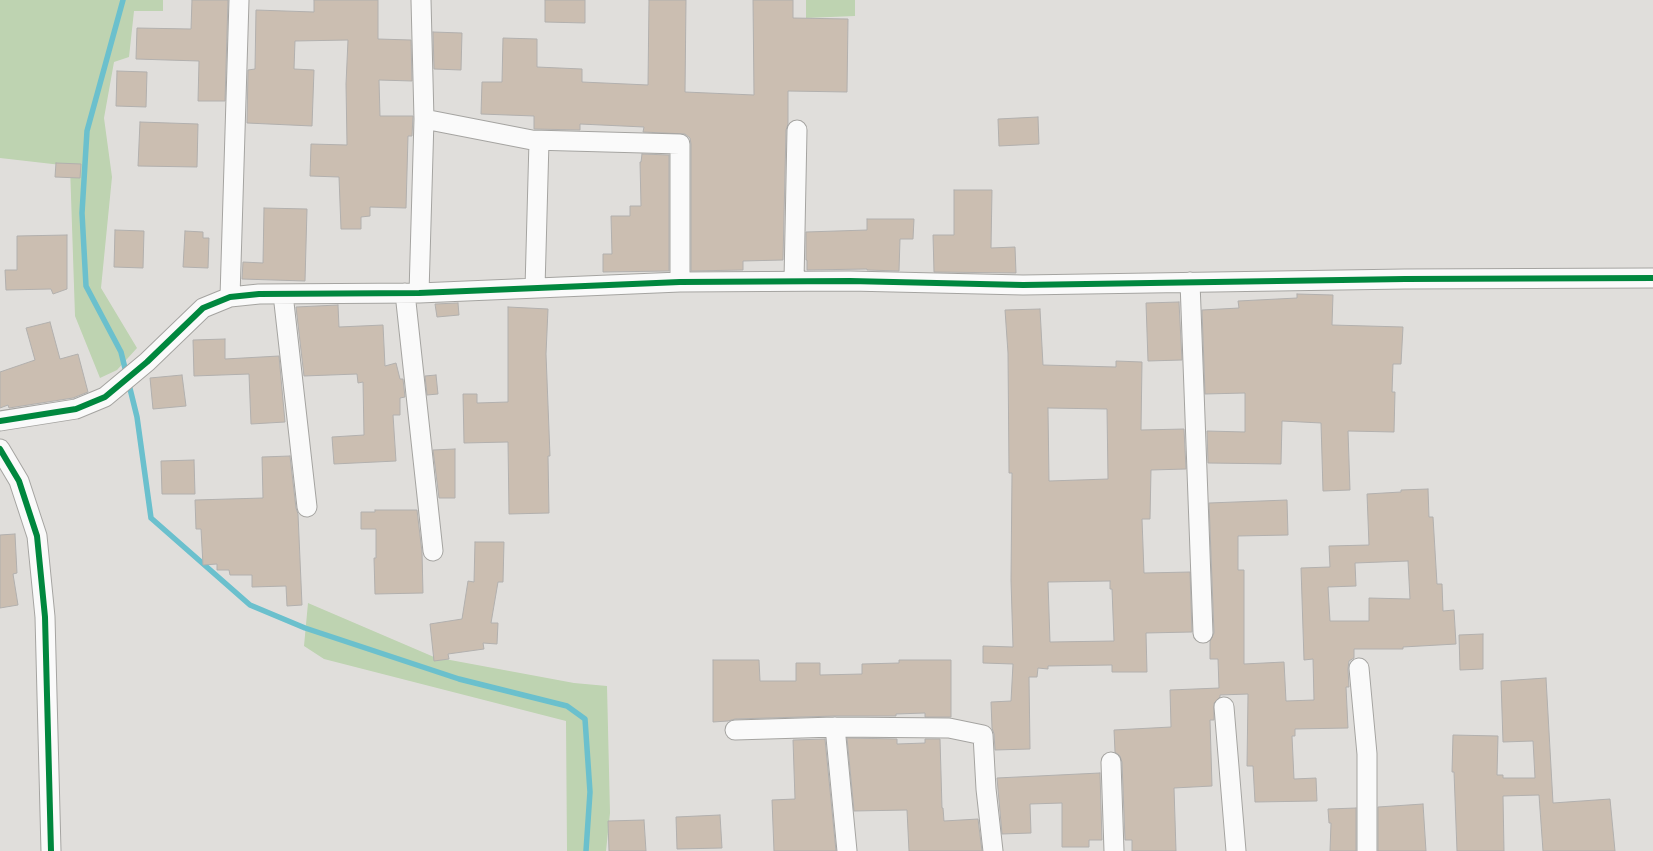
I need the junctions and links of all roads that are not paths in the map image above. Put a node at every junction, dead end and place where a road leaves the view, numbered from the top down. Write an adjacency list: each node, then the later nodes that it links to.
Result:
1 (238, 0): 13 (street)
2 (421, 0): 3 (street)
3 (424, 119): 5 (street); 11 (street)
4 (797, 130): 7 (street)
5 (539, 141): 8 (street); 10 (street)
6 (1653, 278): 9 (street)
7 (794, 281): 8 (street); 9 (street)
8 (680, 282): 10 (street)
9 (1190, 282): 18 (street)
10 (535, 288): 11 (street)
11 (412, 293): 12 (street); 17 (street)
12 (283, 294): 13 (street); 16 (street)
13 (230, 297): 14 (street)
14 (0, 421)
15 (0, 449): 24 (street)
16 (307, 506)
17 (433, 551)
18 (1203, 633)
19 (1359, 668): 29 (street)
20 (1224, 708): 28 (street)
21 (835, 727): 22 (street); 25 (street); 26 (street)
22 (735, 730)
23 (1111, 762): 27 (street)
24 (51, 851)
25 (846, 851)
26 (993, 851)
27 (1114, 851)
28 (1236, 851)
29 (1367, 851)

